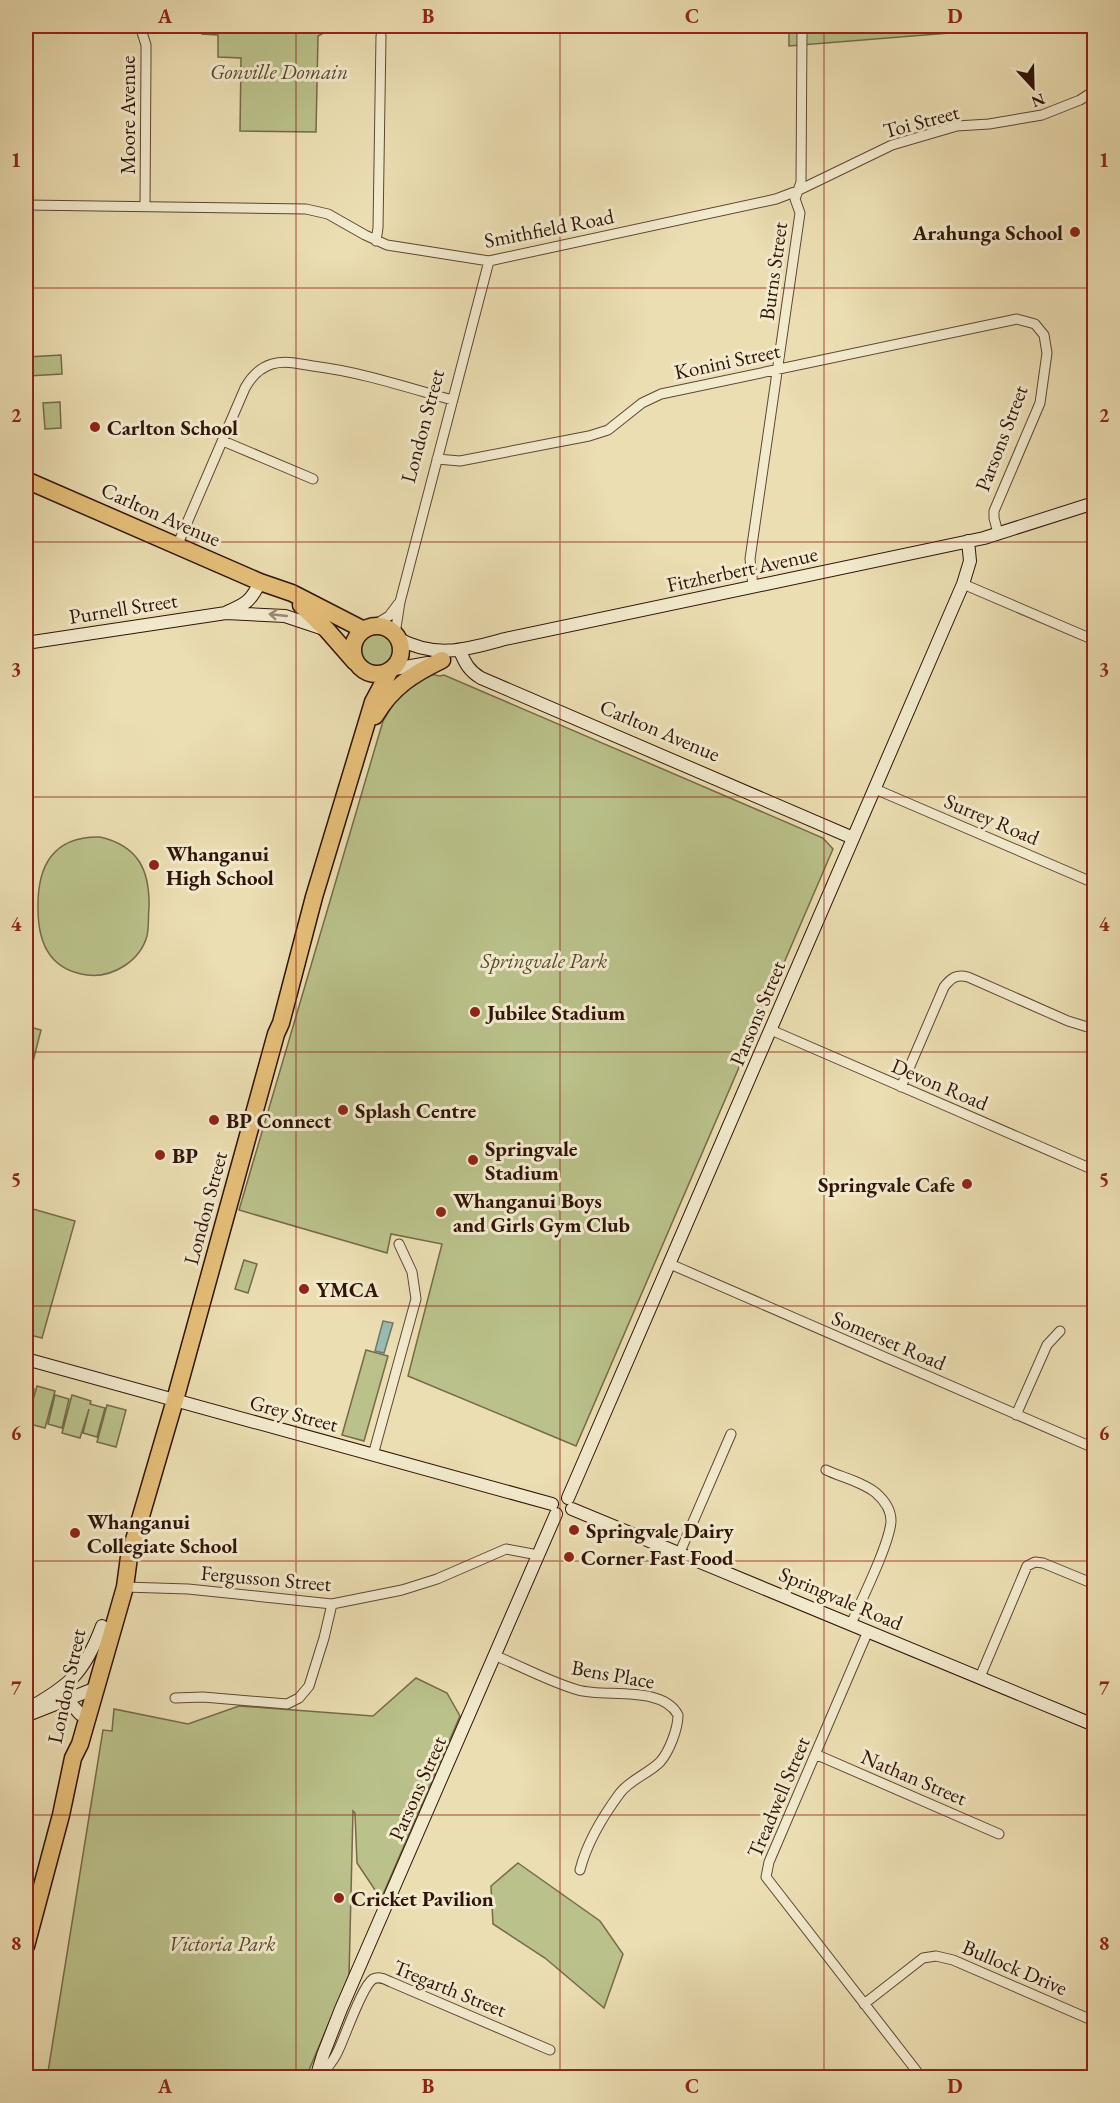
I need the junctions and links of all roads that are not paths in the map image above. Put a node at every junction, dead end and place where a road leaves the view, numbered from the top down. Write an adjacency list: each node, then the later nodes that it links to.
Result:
1 (140, 26): 7 (street, Moore Avenue)
2 (802, 33): 5 (street, Burns Street)
3 (381, 36): 8 (street)
4 (1095, 92): 5 (street, Toi Street)
5 (797, 191): 9 (street, Smithfield Road); 11 (street, Burns Street)
6 (26, 205): 7 (street, Smithfield Road)
7 (145, 206): 8 (street, Smithfield Road)
8 (376, 241): 9 (street, Smithfield Road)
9 (489, 261): 12 (street, London Street)
10 (1035, 324): 11 (street, Konini Street); 18 (street, Parsons Street)
11 (777, 369): 14 (street, Konini Street); 23 (street, Burns Street)
12 (452, 400): 13 (street); 14 (street, London Street)
13 (223, 441): 15 (street); 20 (street)
14 (437, 459): 25 (street, London Street)
15 (313, 479)
16 (26, 480): 20 (highway, Carlton Avenue)
17 (1095, 503): 18 (main road, Fitzherbert Avenue)
18 (998, 533): 19 (main road, Fitzherbert Avenue)
19 (968, 541): 22 (main road, Parsons Street); 23 (main road, Fitzherbert Avenue)
20 (177, 546): 21 (highway, Carlton Avenue)
21 (260, 582): 24 (highway, Carlton Avenue); 26 (main road, Purnell Street)
22 (963, 584): 30 (street); 37 (main road, Parsons Street)
23 (753, 586): 32 (main road, Fitzherbert Avenue)
24 (278, 590): 27 (highway, Carlton Avenue); 28 (highway, Carlton Avenue)
25 (400, 602): 27 (street); 29 (street, London Street)
26 (226, 613): 28 (main road, Purnell Street, one-way to 26); 31 (main road, Purnell Street)
27 (368, 628): 29 (highway); 34 (highway)
28 (327, 630): 34 (highway, Carlton Avenue)
29 (396, 636): 32 (main road, Fitzherbert Avenue); 35 (highway)
30 (1095, 640)
31 (26, 643)
32 (460, 651): 33 (main road); 38 (main road, Carlton Avenue)
33 (442, 660): 35 (main road); 36 (highway)
34 (358, 665): 35 (highway); 36 (highway, London Street)
35 (391, 671): 36 (highway, London Street)
36 (364, 734): 48 (highway, London Street)
37 (875, 789): 38 (main road, Parsons Street); 39 (street, Surrey Road)
38 (853, 838): 41 (main road, Parsons Street)
39 (1095, 883)
40 (1095, 1029): 42 (street)
41 (771, 1030): 42 (street, Devon Road); 45 (main road, Parsons Street)
42 (901, 1087): 43 (street, Devon Road)
43 (1095, 1170)
44 (399, 1245): 52 (street)
45 (670, 1264): 49 (street, Somerset Road); 54 (main road, Parsons Street)
46 (1060, 1331): 49 (street)
47 (26, 1359): 48 (main road, Grey Street)
48 (175, 1400): 52 (main road, Grey Street); 58 (highway, London Street)
49 (1016, 1415): 51 (street, Somerset Road)
50 (731, 1434): 56 (street)
51 (1095, 1448)
52 (373, 1455): 55 (main road, Grey Street)
53 (826, 1470): 62 (street)
54 (570, 1503): 55 (main road); 55 (main road); 56 (main road, Springvale Road)
55 (554, 1509): 57 (main road, Parsons Street)
56 (680, 1552): 62 (main road, Springvale Road)
57 (538, 1555): 61 (street, Fergusson Street); 65 (main road, Parsons Street)
58 (129, 1557): 60 (highway, London Street); 63 (highway, London Street)
59 (1095, 1584): 66 (street)
60 (125, 1587): 61 (street, Fergusson Street); 67 (highway, London Street)
61 (332, 1604): 68 (street)
62 (851, 1624): 64 (main road, Springvale Road)
63 (102, 1626): 67 (highway, London Street); 70 (main road)
64 (868, 1631): 66 (main road, Springvale Road); 74 (street, Treadwell Street)
65 (496, 1656): 77 (street, Bens Place); 82 (main road, Parsons Street)
66 (980, 1677): 73 (main road, Springvale Road)
67 (91, 1690): 69 (main road); 71 (highway, London Street); 75 (highway, London Street)
68 (175, 1698)
69 (63, 1701): 71 (main road); 72 (main road)
70 (26, 1710)
71 (80, 1714): 75 (highway, London Street)
72 (26, 1716)
73 (1095, 1725)
74 (815, 1754): 76 (street, Nathan Street); 79 (street, Treadwell Street)
75 (73, 1758): 78 (highway, London Street)
76 (999, 1834)
77 (580, 1870)
78 (26, 1946)
79 (864, 2004): 80 (street, Bullock Drive); 83 (street, Treadwell Street)
80 (1095, 2020)
81 (550, 2050): 82 (street, Tregarth Street)
82 (318, 2078)
83 (921, 2078)

